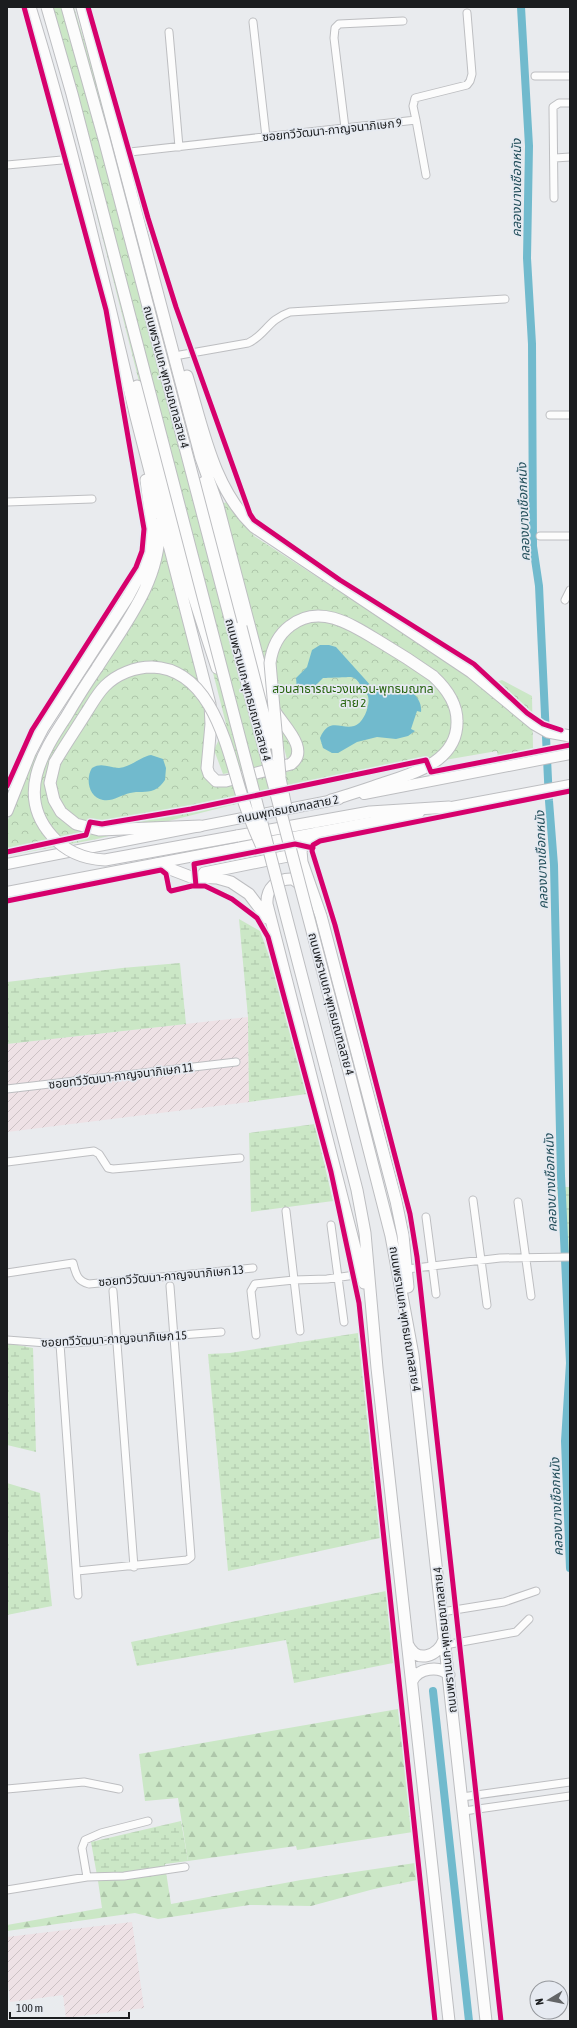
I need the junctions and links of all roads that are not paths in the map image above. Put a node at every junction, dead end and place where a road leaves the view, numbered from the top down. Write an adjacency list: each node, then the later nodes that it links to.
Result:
1 (30, 7): 19 (main road)
2 (47, 7): 38 (main road, ถนนพรานนก-พุทธมณฑลสาย 4, bridge)
3 (67, 7): 48 (main road, ถนนพรานนก-พุทธมณฑลสาย 4, bridge)
4 (82, 7): 16 (main road)
5 (467, 13): 12 (street, ซอยทวีวัฒนา-กาญจนาภิเษก 9)
6 (403, 21): 13 (street)
7 (253, 22): 14 (street)
8 (169, 32): 15 (street)
9 (535, 76): 10 (street)
10 (570, 76)
11 (570, 103): 17 (street)
12 (416, 120): 13 (street, ซอยทวีวัฒนา-กาญจนาภิเษก 9); 21 (street)
13 (345, 128): 14 (street, ซอยทวีวัฒนา-กาญจนาภิเษก 9)
14 (266, 137): 15 (street, ซอยทวีวัฒนา-กาญจนาภิเษก 9)
15 (179, 147): 16 (street, ซอยทวีวัฒนา-กาญจนาภิเษก 9)
16 (121, 153): 23 (main road)
17 (554, 158): 18 (street); 22 (street)
18 (570, 158)
19 (73, 159): 20 (street); 25 (main road)
20 (7, 165)
21 (426, 175)
22 (554, 198)
23 (156, 289): 26 (main road); 30 (main road)
24 (504, 299): 26 (street)
25 (112, 309): 29 (main road); 31 (main road)
26 (180, 355): 39 (main road)
27 (550, 415): 28 (street)
28 (570, 415)
29 (136, 417): 31 (main road); 45 (main road)
30 (201, 458): 31 (main road); 41 (main road, bridge)
31 (161, 495): 38 (main road, bridge); 44 (main road, bridge)
32 (92, 499): 33 (street)
33 (7, 502)
34 (540, 536): 35 (street)
35 (570, 536)
36 (570, 590): 37 (street)
37 (566, 600)
38 (230, 704): 52 (main road, ถนนพรานนก-พุทธมณฑลสาย 4, bridge)
39 (565, 736)
40 (570, 754): 43 (main road, ถนนพุทธมณฑลสาย 2)
41 (280, 776): 43 (main road, bridge); 48 (main road, bridge)
42 (570, 785): 44 (main road)
43 (331, 800): 46 (main road, ถนนพุทธมณฑลสาย 2)
44 (449, 807): 47 (main road)
45 (7, 811)
46 (200, 826): 50 (main road, ถนนพุทธมณฑลสาย 2); 52 (main road, bridge)
47 (317, 833): 49 (main road); 51 (main road)
48 (288, 842): 90 (main road, ถนนพรานนก-พุทธมณฑลสาย 4, bridge)
49 (301, 848): 53 (main road); 55 (main road)
50 (7, 864)
51 (157, 864): 53 (main road); 54 (main road)
52 (274, 871): 82 (main road, ถนนพรานนก-พุทธมณฑลสาย 4, bridge)
53 (191, 876): 56 (main road)
54 (7, 892)
55 (316, 903): 56 (main road); 71 (main road)
56 (277, 943): 73 (main road)
57 (236, 1062): 58 (street, ซอยทวีวัฒนา-กาญจนาภิเษก 11)
58 (7, 1089)
59 (240, 1158): 60 (street)
60 (7, 1162)
61 (473, 1200): 68 (street)
62 (518, 1202): 66 (street)
63 (286, 1211): 75 (street)
64 (426, 1217): 69 (street)
65 (331, 1225): 74 (street)
66 (526, 1256): 67 (street); 68 (street); 79 (street)
67 (568, 1257)
68 (481, 1259): 69 (street); 80 (street)
69 (432, 1266): 71 (street); 78 (street)
70 (253, 1268): 72 (street, ซอยทวีวัฒนา-กาญจนาภิเษก 13)
71 (407, 1269): 90 (main road)
72 (7, 1273)
73 (362, 1274): 74 (street); 82 (main road)
74 (338, 1278): 75 (street); 81 (street)
75 (294, 1280): 83 (street); 85 (street)
76 (170, 1286): 86 (street)
77 (113, 1291): 87 (street)
78 (436, 1294)
79 (531, 1296)
80 (487, 1305)
81 (344, 1322)
82 (373, 1323): 98 (main road, ถนนพรานนก-พุทธมณฑลสาย 4)
83 (300, 1330)
84 (221, 1332): 86 (street, ซอยทวีวัฒนา-กาญจนาภิเษก 15)
85 (256, 1335)
86 (174, 1336): 87 (street, ซอยทวีวัฒนา-กาญจนาภิเษก 15); 91 (street)
87 (117, 1339): 89 (street, ซอยทวีวัฒนา-กาญจนาภิเษก 15); 91 (street)
88 (7, 1340): 89 (street, ซอยทวีวัฒนา-กาญจนาภิเษก 15)
89 (60, 1344): 92 (street)
90 (413, 1355): 95 (main road, ถนนพรานนก-พุทธมณฑลสาย 4)
91 (134, 1567): 92 (street)
92 (77, 1571): 94 (street)
93 (536, 1591): 95 (street)
94 (78, 1595)
95 (442, 1612): 97 (main road, ถนนพรานนก-พุทธมณฑลสาย 4)
96 (529, 1619): 97 (street)
97 (445, 1642): 98 (main road); 99 (main road, ถนนพรานนก-พุทธมณฑลสาย 4)
98 (408, 1644): 100 (main road, ถนนพรานนก-พุทธมณฑลสาย 4)
99 (449, 1675): 100 (main road); 105 (main road, ถนนพรานนก-พุทธมณฑลสาย 4)
100 (412, 1681): 111 (main road, ถนนพรานนก-พุทธมณฑลสาย 4)
101 (570, 1782): 105 (street)
102 (7, 1789): 103 (street)
103 (120, 1789)
104 (570, 1796): 106 (street)
105 (462, 1797): 106 (main road, ถนนพรานนก-พุทธมณฑลสาย 4)
106 (464, 1811): 112 (main road, ถนนพรานนก-พุทธมณฑลสาย 4)
107 (148, 1821): 109 (street)
108 (185, 1867): 109 (street)
109 (87, 1877): 110 (street)
110 (7, 1890)
111 (449, 2021)
112 (486, 2021)

